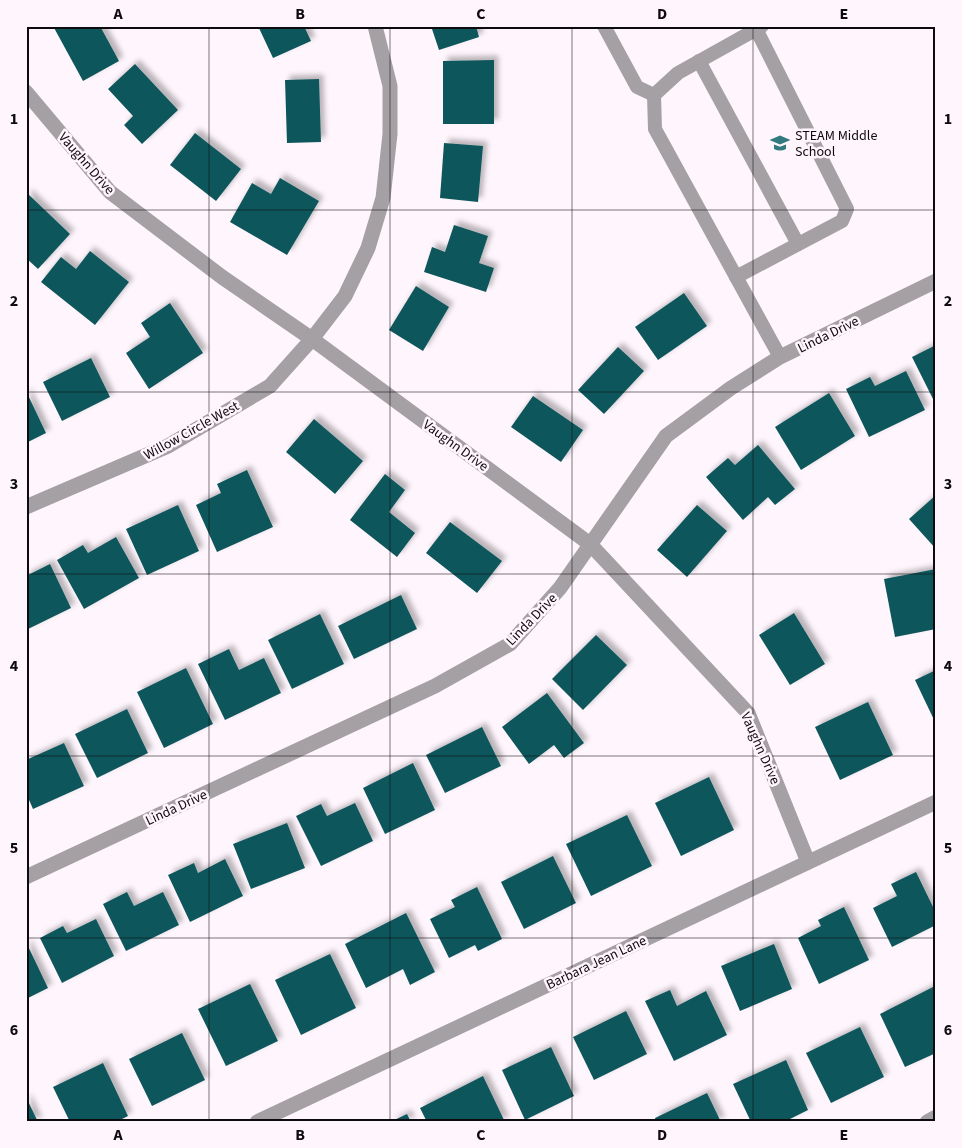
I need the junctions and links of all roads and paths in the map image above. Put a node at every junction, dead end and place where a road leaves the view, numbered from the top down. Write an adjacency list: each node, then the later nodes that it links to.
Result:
1 (375, 26): 10 (street, Willow Circle West)
2 (604, 26): 6 (lane)
3 (759, 28): 4 (lane); 7 (lane)
4 (698, 61): 6 (lane); 7 (lane)
5 (26, 92): 10 (street, Vaughn Drive)
6 (654, 95): 8 (lane)
7 (798, 244): 8 (lane)
8 (736, 277): 11 (lane)
9 (936, 282): 11 (street, Linda Drive)
10 (312, 339): 12 (street, Willow Circle West); 13 (street, Vaughn Drive)
11 (780, 357): 13 (street, Linda Drive)
12 (26, 507)
13 (590, 544): 15 (street, Vaughn Drive); 16 (street, Linda Drive)
14 (936, 802): 15 (street, Barbara Jean Lane)
15 (808, 862): 18 (street, Barbara Jean Lane)
16 (26, 877)
17 (936, 1118): 19 (street)
18 (257, 1122)
19 (927, 1122)

